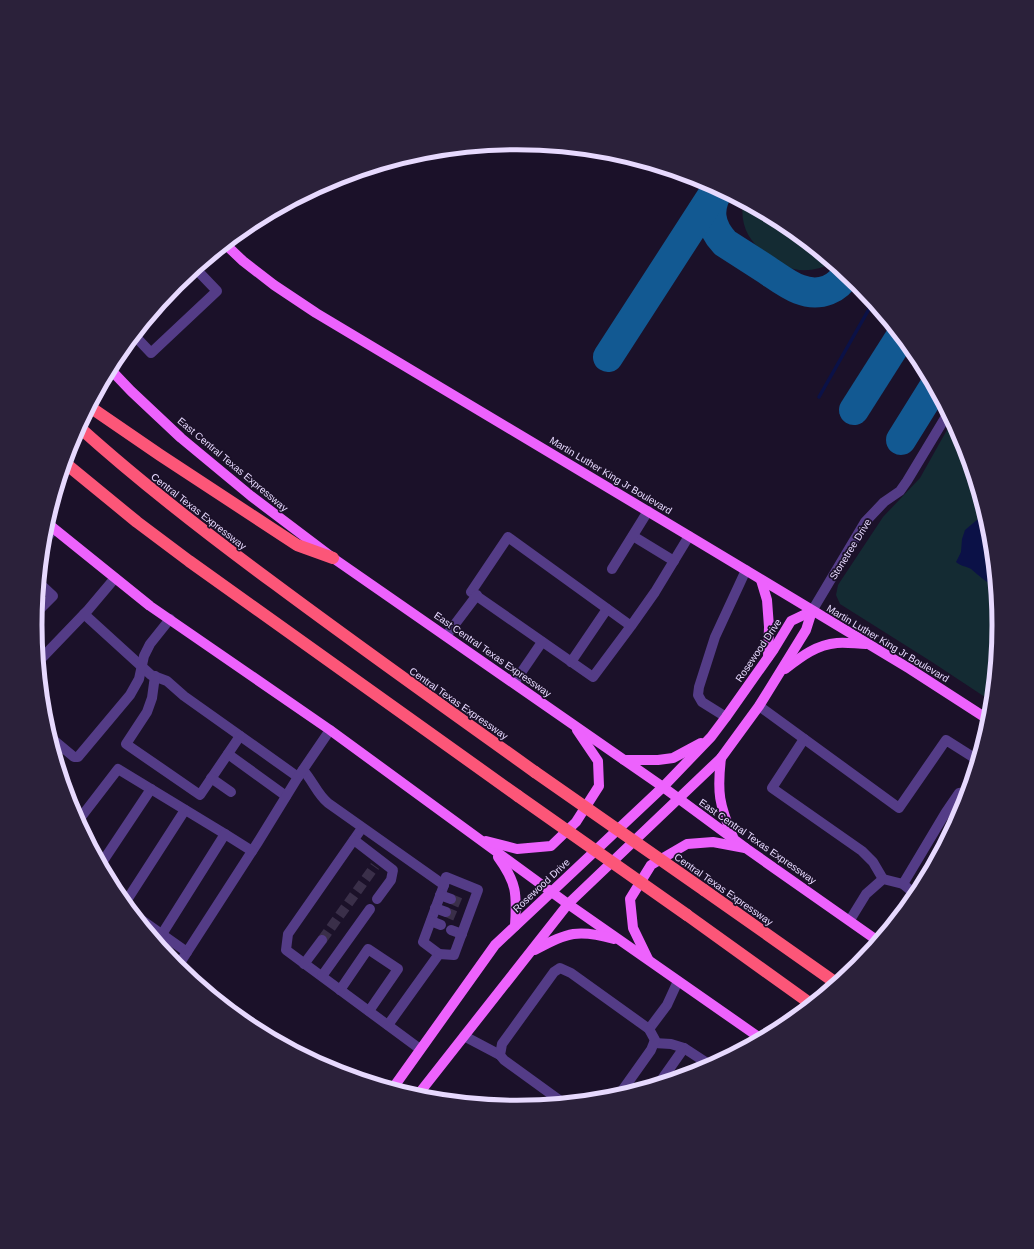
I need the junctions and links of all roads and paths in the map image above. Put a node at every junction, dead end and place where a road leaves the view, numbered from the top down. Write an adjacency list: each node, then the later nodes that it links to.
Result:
1 (229, 247): 9 (main road, Martin Luther King Jr Boulevard)
2 (199, 272): 3 (street)
3 (137, 339)
4 (114, 374): 13 (main road, East Central Texas Expressway)
5 (94, 409): 13 (highway)
6 (945, 418): 23 (street, Stonetree Drive)
7 (83, 431): 100 (highway, Central Texas Expressway, bridge)
8 (69, 466): 103 (highway, bridge)
9 (648, 511): 11 (street); 12 (main road, Martin Luther King Jr Boulevard)
10 (52, 528): 17 (main road)
11 (633, 536): 14 (street); 15 (street)
12 (689, 536): 14 (street); 16 (main road, Martin Luther King Jr Boulevard)
13 (333, 558): 27 (main road, East Central Texas Expressway)
14 (674, 561): 26 (street)
15 (612, 570)
16 (746, 570): 18 (main road, Martin Luther King Jr Boulevard); 39 (street)
17 (116, 578): 24 (street); 25 (main road)
18 (761, 580): 23 (main road, Martin Luther King Jr Boulevard); 31 (main road)
19 (44, 587): 21 (street)
20 (477, 595): 22 (street); 27 (street); 28 (street)
21 (43, 606)
22 (607, 609): 26 (street); 32 (street)
23 (812, 611): 29 (main road, Martin Luther King Jr Boulevard); 31 (main road, Rosewood Drive); 34 (main road)
24 (84, 614): 30 (street); 33 (street)
25 (170, 619): 33 (street); 41 (main road)
26 (631, 626): 32 (street)
27 (446, 636): 36 (main road, East Central Texas Expressway)
28 (542, 642): 32 (street); 36 (street)
29 (868, 644): 34 (main road); 38 (main road, Martin Luther King Jr Boulevard)
30 (43, 657)
31 (768, 657): 39 (main road, Rosewood Drive)
32 (571, 662)
33 (141, 666): 35 (street); 45 (street)
34 (780, 673): 37 (main road)
35 (155, 676): 42 (street); 51 (street)
36 (514, 683): 40 (main road, East Central Texas Expressway)
37 (759, 706): 44 (street); 48 (main road)
38 (983, 716)
39 (726, 718): 43 (main road, Rosewood Drive)
40 (574, 725): 49 (main road, East Central Texas Expressway); 63 (main road)
41 (330, 730): 50 (street); 63 (main road)
42 (240, 736): 46 (street); 50 (street)
43 (711, 737): 49 (main road); 52 (main road, Rosewood Drive)
44 (804, 739): 47 (street); 69 (street)
45 (57, 744)
46 (228, 754): 51 (street); 56 (street)
47 (974, 755)
48 (721, 758): 57 (main road); 62 (main road)
49 (624, 760): 52 (main road, East Central Texas Expressway)
50 (300, 774): 56 (street); 60 (street)
51 (211, 778): 54 (street)
52 (663, 787): 57 (main road, East Central Texas Expressway); 73 (main road, Rosewood Drive)
53 (152, 789): 58 (street); 59 (street); 68 (street)
54 (231, 792)
55 (961, 793): 70 (street)
56 (286, 796): 67 (street)
57 (678, 799): 62 (main road, East Central Texas Expressway); 78 (main road)
58 (185, 810): 61 (street); 75 (street)
59 (82, 815)
60 (362, 828): 64 (street); 71 (street)
61 (225, 834): 67 (street); 89 (street)
62 (733, 838): 66 (main road, East Central Texas Expressway)
63 (480, 839): 65 (main road)
64 (354, 840): 76 (street); 98 (street)
65 (493, 849): 73 (main road); 85 (main road)
66 (747, 849): 82 (main road, East Central Texas Expressway); 96 (main road)
67 (252, 851): 93 (street)
68 (104, 859)
69 (884, 879): 70 (street); 82 (street)
70 (902, 884): 72 (street)
71 (444, 885): 74 (street); 87 (street)
72 (910, 890)
73 (551, 892): 78 (main road); 85 (main road, Rosewood Drive)
74 (440, 895): 77 (street); 79 (street)
75 (129, 897)
76 (377, 898)
77 (451, 899)
78 (568, 904): 92 (main road); 94 (main road)
79 (435, 908): 81 (street); 83 (street)
80 (370, 909): 99 (street)
81 (446, 912)
82 (850, 920): 88 (main road, East Central Texas Expressway)
83 (431, 921): 84 (street); 95 (street)
84 (441, 925)
85 (516, 926): 111 (main road, Rosewood Drive)
86 (451, 930): 87 (street)
87 (462, 934): 95 (street)
88 (874, 937)
89 (159, 938)
90 (161, 939): 93 (street)
91 (322, 940): 98 (street)
92 (622, 941): 94 (main road); 96 (main road)
93 (187, 952): 97 (street)
94 (530, 953): 108 (main road)
95 (439, 954): 105 (street)
96 (648, 959): 101 (main road)
97 (182, 961)
98 (304, 964): 99 (street)
99 (322, 976): 102 (street)
100 (832, 980)
101 (678, 981): 106 (street); 107 (main road)
102 (340, 990): 104 (street); 104 (street)
103 (806, 1001)
104 (369, 1011): 105 (street)
105 (388, 1025): 111 (street)
106 (649, 1029): 109 (street); 112 (street)
107 (756, 1035)
108 (464, 1036): 112 (street); 117 (main road)
109 (654, 1043): 110 (street); 116 (street)
110 (684, 1048): 113 (street); 114 (street)
111 (420, 1049): 115 (main road, Rosewood Drive)
112 (500, 1055): 118 (street)
113 (704, 1061)
114 (664, 1076)
115 (395, 1083)
116 (625, 1086)
117 (423, 1090)
118 (555, 1097)

